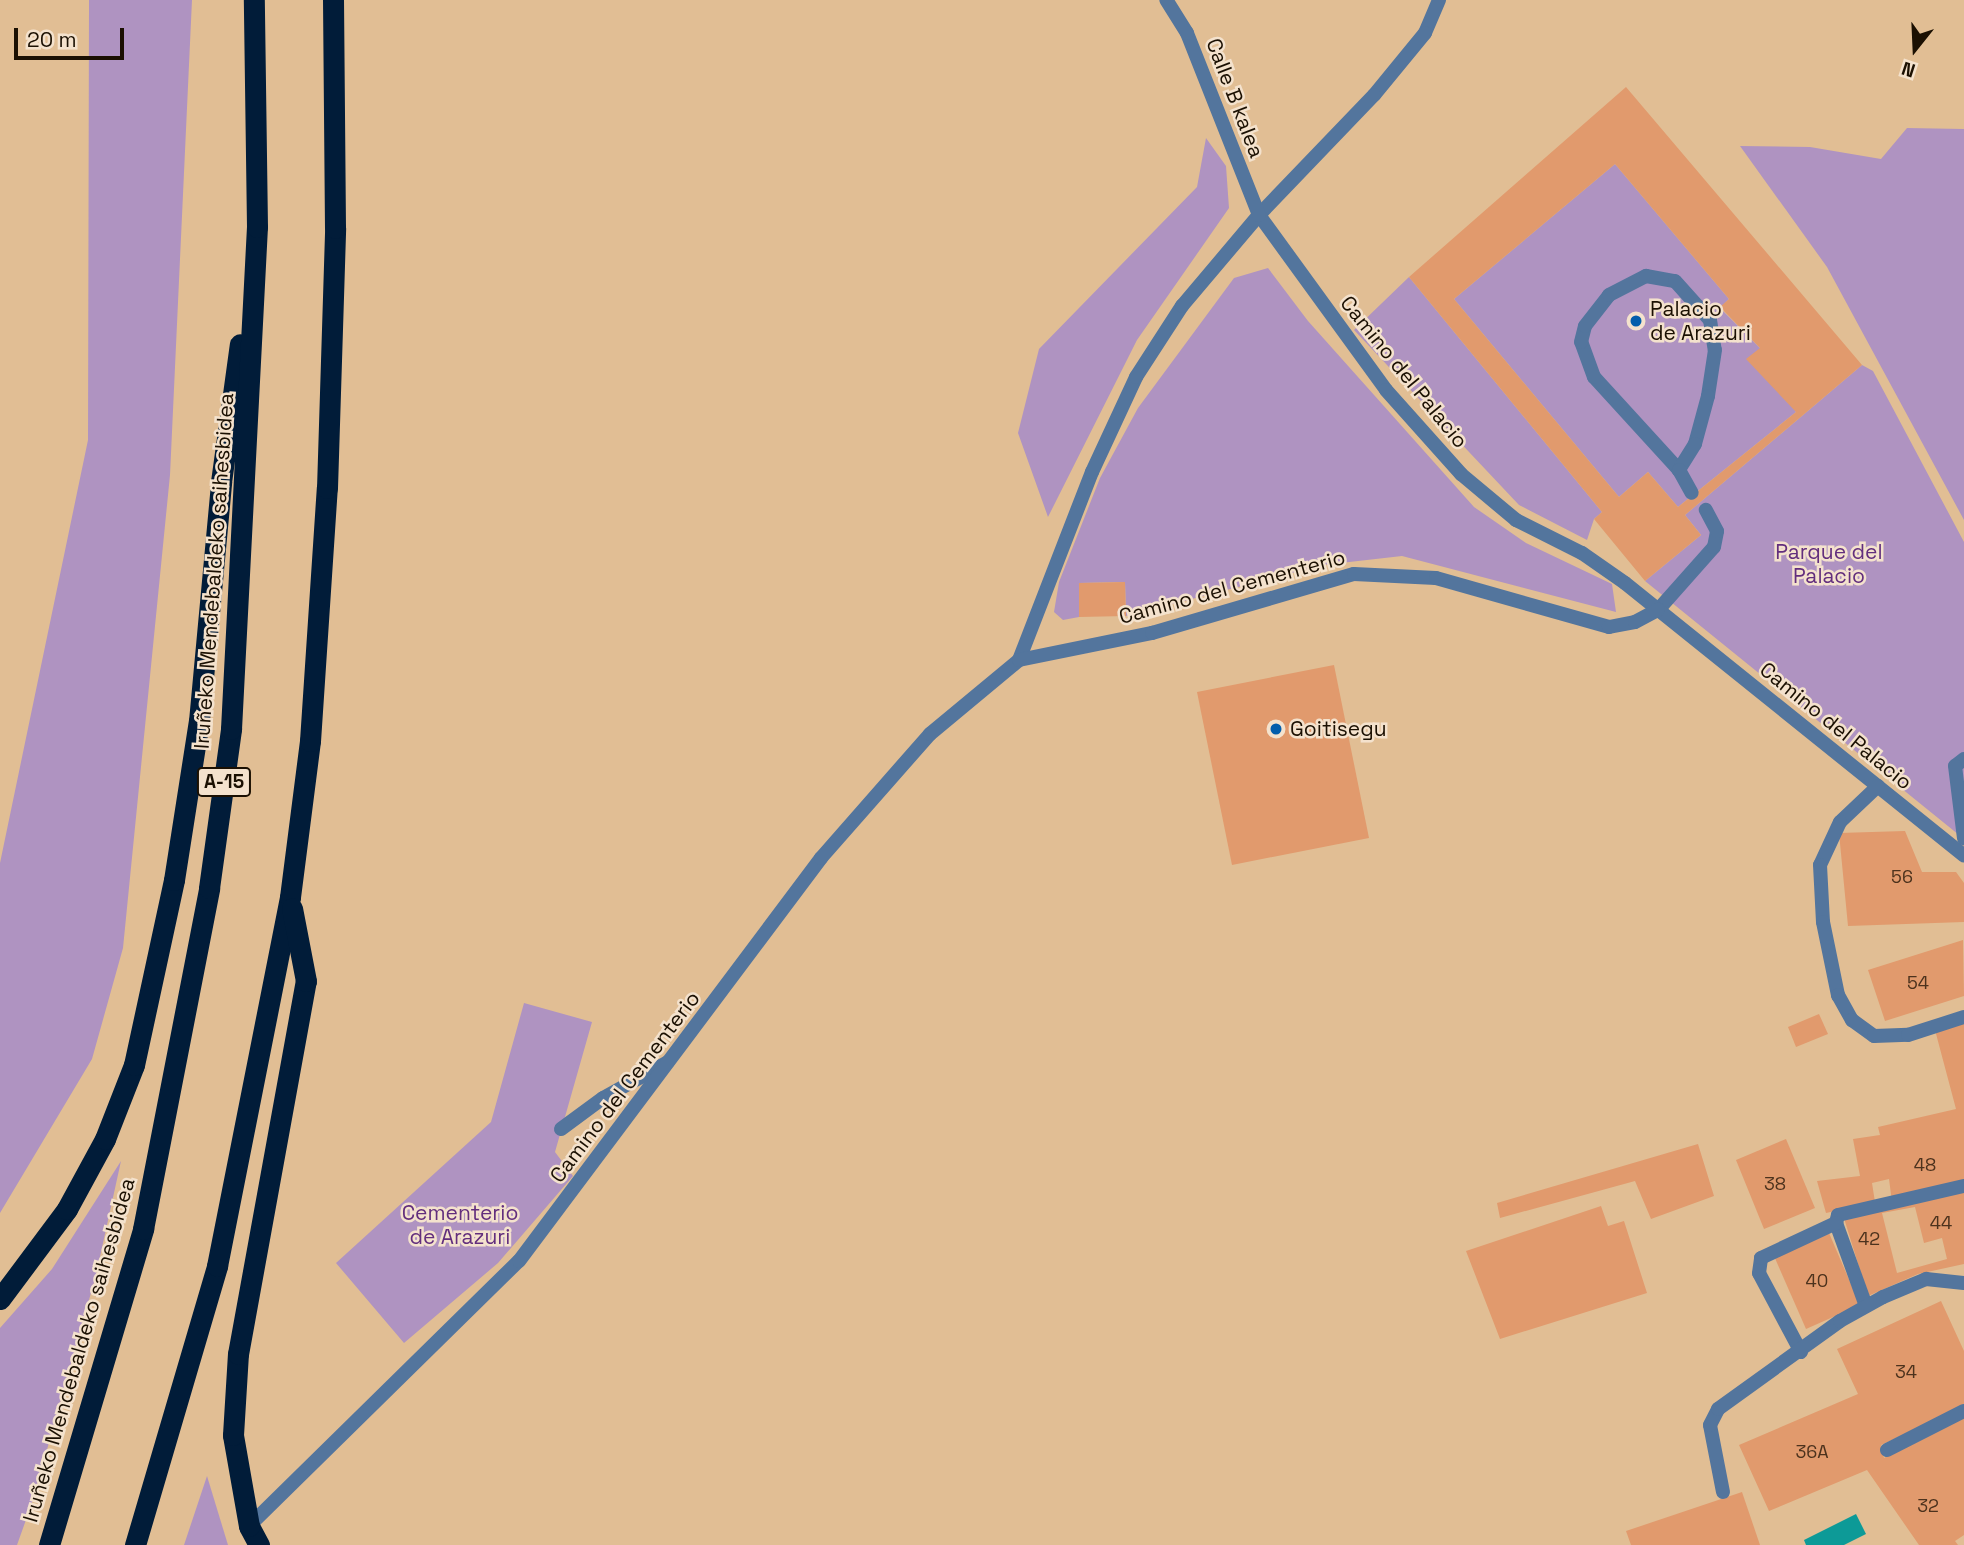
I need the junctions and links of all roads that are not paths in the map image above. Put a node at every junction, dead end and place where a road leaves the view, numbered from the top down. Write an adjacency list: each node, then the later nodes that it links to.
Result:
1 (254, 0): 6 (highway, Iruñeko Mendebaldeko saihesbidea / A-15)
2 (333, 0): 16 (highway)
3 (1166, 0): 5 (street, Calle B kalea)
4 (1439, 0): 5 (street)
5 (1259, 215): 10 (street, Camino del Palacio); 11 (street, Camino del Cementerio)
6 (257, 227): 23 (highway); 30 (highway, Iruñeko Mendebaldeko saihesbidea / A-15)
7 (1679, 470): 7 (street); 8 (street)
8 (1692, 493)
9 (1706, 510): 10 (street)
10 (1657, 610): 11 (street, Camino del Cementerio); 13 (street, Camino del Palacio)
11 (1019, 660): 18 (street, Camino del Cementerio)
12 (1964, 759): 14 (street)
13 (1878, 786): 15 (street, Camino del Palacio); 17 (street)
14 (1964, 838)
15 (1964, 856)
16 (290, 897): 29 (highway); 31 (highway)
17 (1964, 1017)
18 (673, 1059): 19 (street); 29 (street, Camino del Cementerio)
19 (562, 1129)
20 (1964, 1186): 21 (street)
21 (1836, 1223): 24 (street); 25 (street)
22 (1964, 1283): 24 (street)
23 (0, 1299)
24 (1867, 1306): 25 (street)
25 (1801, 1352): 28 (street)
26 (1964, 1411): 27 (street)
27 (1887, 1450)
28 (1723, 1492)
29 (249, 1526): 32 (highway)
30 (50, 1545)
31 (135, 1545)
32 (259, 1545)

